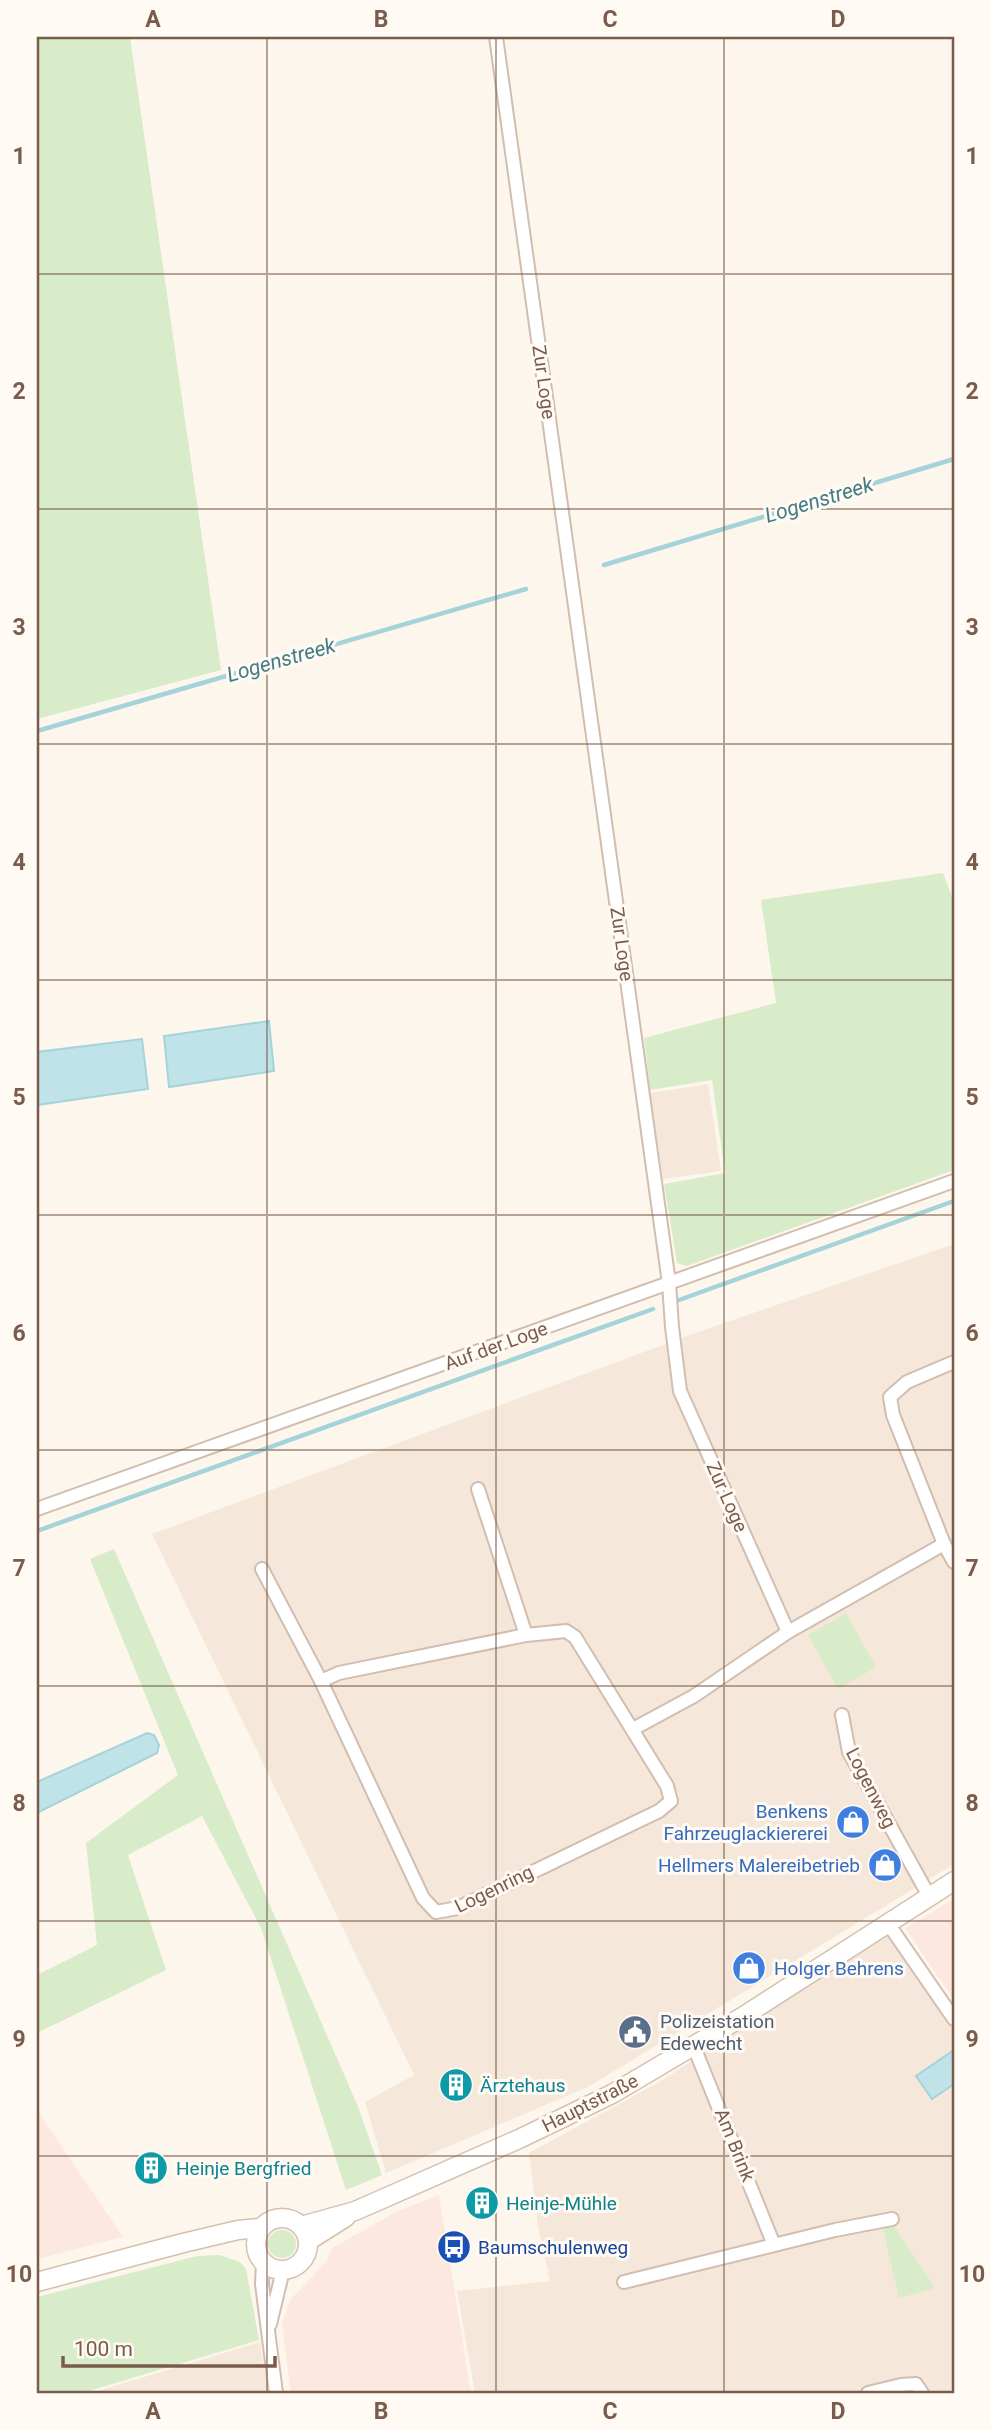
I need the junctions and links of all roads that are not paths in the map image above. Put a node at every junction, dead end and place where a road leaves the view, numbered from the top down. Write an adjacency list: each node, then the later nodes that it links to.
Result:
1 (496, 37): 3 (street, Zur Loge)
2 (954, 1181): 3 (street, Auf der Loge)
3 (669, 1283): 6 (street, Auf der Loge); 10 (street, Zur Loge)
4 (954, 1362): 7 (street)
5 (478, 1489): 11 (street)
6 (37, 1509)
7 (943, 1544): 8 (street); 10 (street)
8 (954, 1562)
9 (262, 1569): 12 (street, Logenring)
10 (788, 1632): 14 (street)
11 (526, 1635): 12 (street, Logenring); 14 (street, Logenring)
12 (321, 1681): 14 (street, Logenring)
13 (842, 1714): 16 (street, Logenweg)
14 (633, 1729)
15 (954, 1881): 16 (main road, Hauptstraße)
16 (929, 1896): 17 (main road, Hauptstraße)
17 (887, 1922): 18 (street); 19 (main road, Hauptstraße)
18 (954, 2019)
19 (694, 2047): 22 (main road, Hauptstraße); 24 (street, Am Brink)
20 (892, 2219): 24 (street)
21 (260, 2228): 22 (main road); 23 (main road); 25 (main road)
22 (305, 2234): 26 (main road)
23 (208, 2239): 25 (main road); 27 (main road)
24 (774, 2245): 28 (street)
25 (259, 2255): 26 (main road); 29 (street)
26 (284, 2270): 29 (street)
27 (37, 2282)
28 (624, 2282)
29 (268, 2335): 30 (street)
30 (276, 2393)
31 (868, 2393): 32 (street)
32 (922, 2393)

